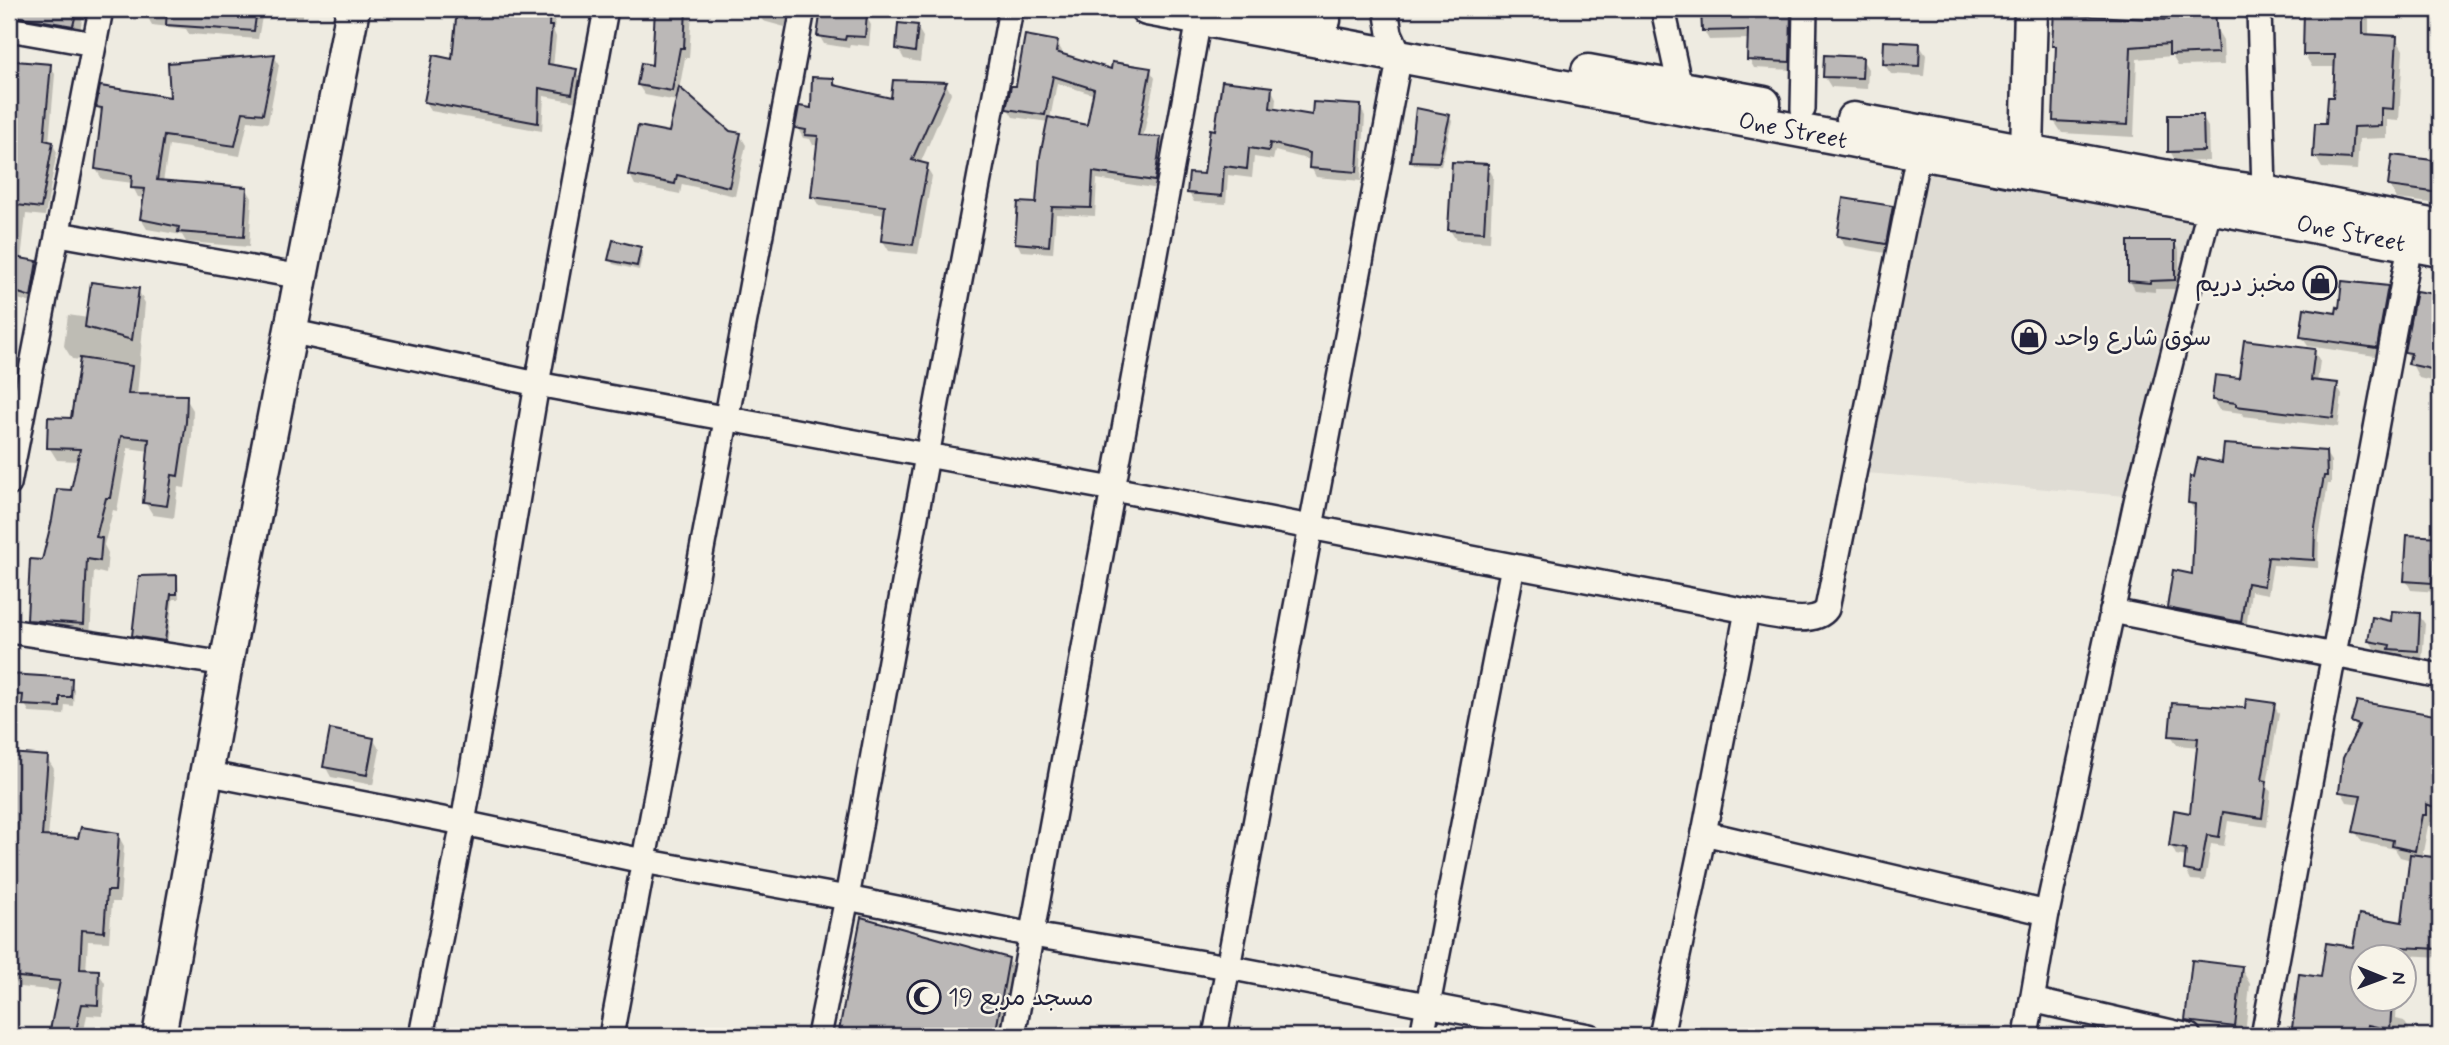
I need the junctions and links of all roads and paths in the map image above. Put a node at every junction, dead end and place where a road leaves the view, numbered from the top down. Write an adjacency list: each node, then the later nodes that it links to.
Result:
1 (101, 9): 16 (street)
2 (353, 9): 26 (street)
3 (606, 9): 28 (street)
4 (803, 9): 29 (street)
5 (1011, 9): 31 (street)
6 (1147, 9): 12 (street, One Street)
7 (1273, 9): 13 (street, One Street)
8 (1663, 9): 17 (street)
9 (1805, 9): 18 (street)
10 (2031, 9): 20 (street)
11 (2259, 9): 21 (street)
12 (1199, 19): 13 (street, One Street); 33 (street)
13 (1314, 22): 15 (street, One Street)
14 (9, 29): 16 (street)
15 (1392, 32): 17 (street, One Street); 19 (street, One Street); 34 (street)
16 (94, 44): 24 (street)
17 (1680, 87): 18 (street, One Street)
18 (1802, 110): 20 (street, One Street)
19 (1918, 154): 20 (street, One Street); 36 (street)
20 (2026, 162): 21 (street, One Street); 22 (street, One Street)
21 (2264, 192): 23 (street, One Street)
22 (2210, 206): 25 (street, One Street); 37 (street)
23 (2440, 227)
24 (59, 234): 26 (street); 30 (street)
25 (2425, 247): 39 (street)
26 (302, 277): 27 (street)
27 (289, 331): 28 (street); 40 (street)
28 (537, 384): 29 (street); 43 (street)
29 (727, 419): 31 (street); 45 (street)
30 (14, 429): 32 (street)
31 (927, 456): 33 (street); 46 (street)
32 (9, 484)
33 (1113, 489): 34 (street); 48 (street)
34 (1310, 527): 35 (street); 49 (street)
35 (1513, 566): 36 (street); 51 (street)
36 (1747, 611): 44 (street)
37 (2112, 611): 39 (street); 47 (street)
38 (9, 631): 40 (street)
39 (2335, 654): 41 (street); 63 (street)
40 (226, 664): 42 (street)
41 (2440, 676)
42 (205, 773): 43 (street); 52 (street)
43 (463, 822): 45 (street); 53 (street)
44 (1704, 833): 47 (street); 60 (street)
45 (643, 861): 46 (street); 54 (street)
46 (847, 898): 48 (street); 55 (street)
47 (2047, 913): 50 (street)
48 (1032, 935): 49 (street); 56 (street)
49 (1228, 967): 51 (street); 57 (street)
50 (2032, 1000): 61 (street); 62 (street)
51 (1427, 1006): 58 (street); 59 (street)
52 (159, 1036)
53 (421, 1036)
54 (611, 1036)
55 (819, 1036)
56 (1013, 1036)
57 (1215, 1036)
58 (1422, 1036)
59 (1589, 1036)
60 (1661, 1036)
61 (2025, 1036)
62 (2189, 1036)
63 (2263, 1036)

